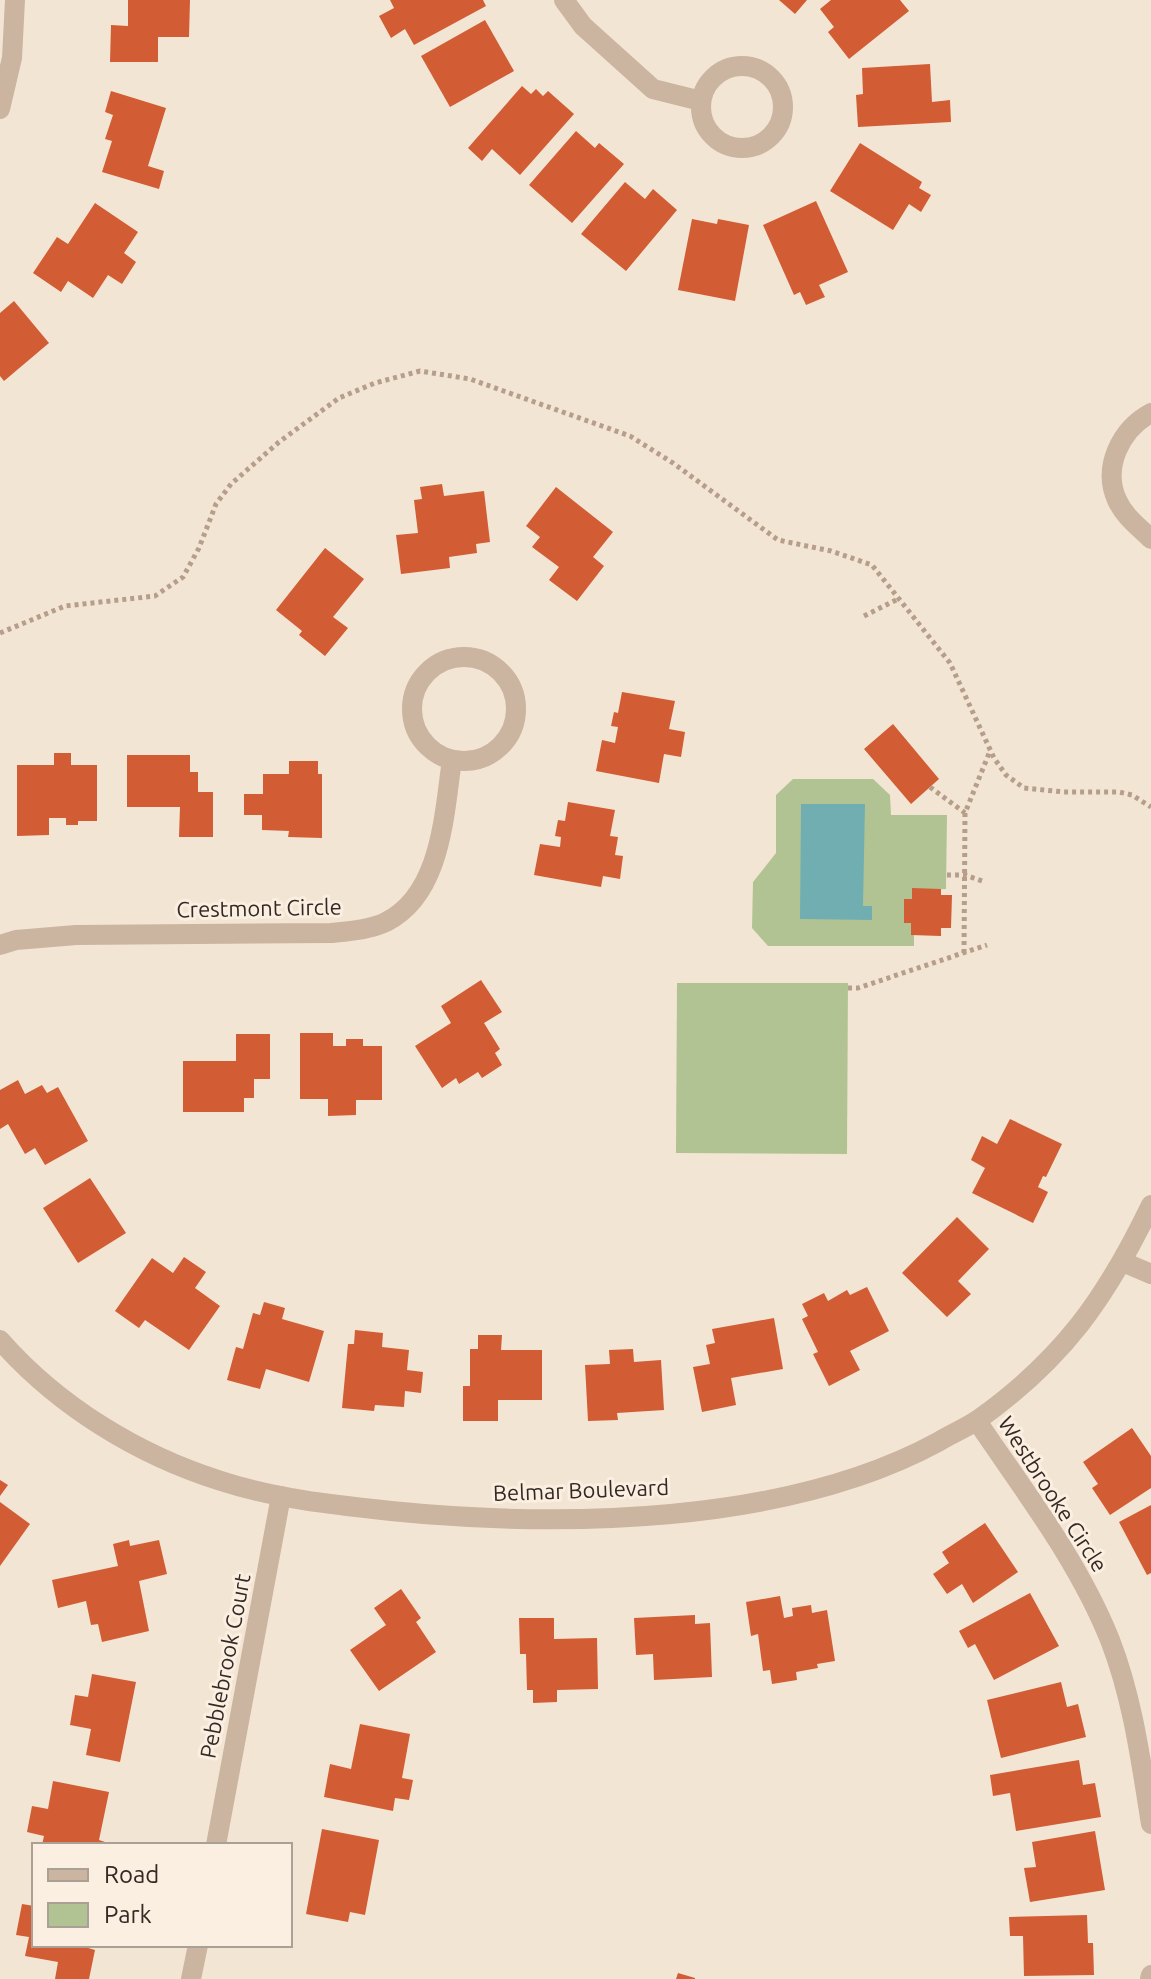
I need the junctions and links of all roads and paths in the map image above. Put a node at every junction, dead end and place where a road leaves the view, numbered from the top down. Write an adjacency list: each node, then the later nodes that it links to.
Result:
1 (15, 0): 4 (street)
2 (564, 0): 3 (street)
3 (701, 101): 3 (street)
4 (0, 109)
5 (1151, 413): 6 (street)
6 (1151, 539)
7 (898, 599): 8 (path); 9 (path); 10 (path)
8 (864, 616)
9 (0, 633)
10 (991, 750): 13 (path); 14 (path)
11 (452, 760): 11 (street); 18 (street, Crestmont Circle)
12 (930, 787): 14 (path)
13 (1151, 807)
14 (965, 813): 16 (path)
15 (947, 875): 16 (path)
16 (965, 875): 17 (path); 20 (path)
17 (985, 882)
18 (0, 945)
19 (987, 945): 20 (path)
20 (964, 953): 21 (path)
21 (848, 988)
22 (1151, 1205): 23 (street, Belmar Boulevard)
23 (1123, 1262): 24 (street); 26 (street, Belmar Boulevard)
24 (1151, 1274)
25 (0, 1340): 27 (street, Belmar Boulevard)
26 (977, 1421): 27 (street, Belmar Boulevard); 28 (street, Westbrooke Circle)
27 (281, 1496): 29 (street, Pebblebrook Court)
28 (1151, 1824)
29 (216, 1843)
30 (198, 1947): 31 (street)
31 (191, 1979)

